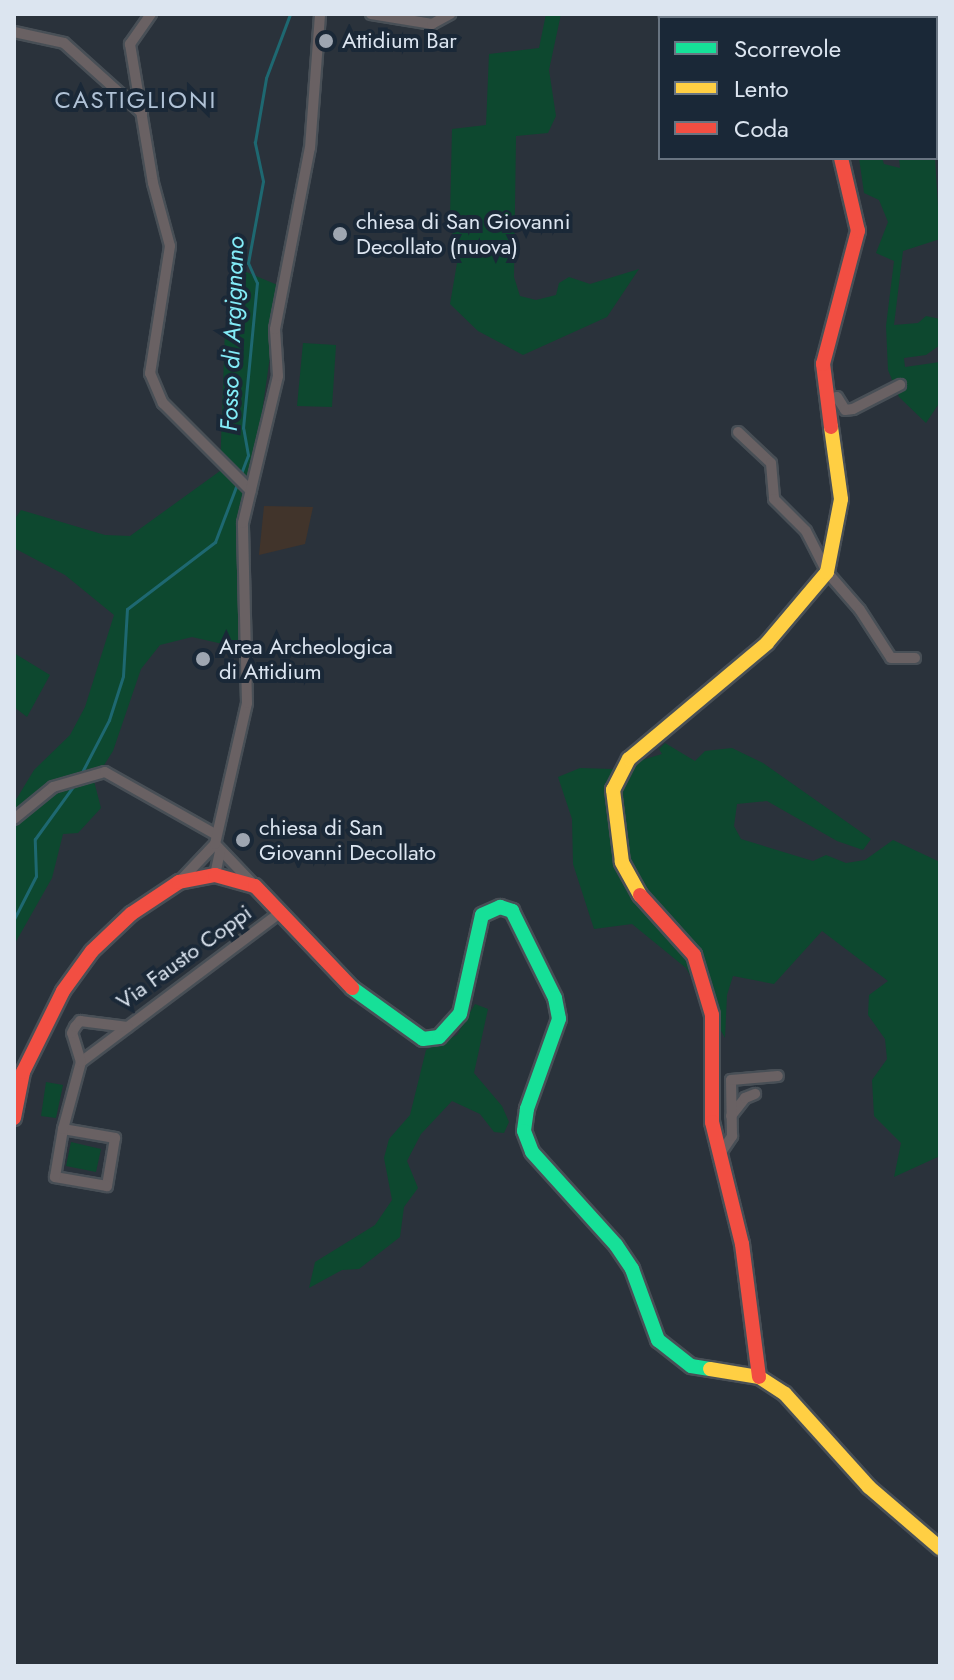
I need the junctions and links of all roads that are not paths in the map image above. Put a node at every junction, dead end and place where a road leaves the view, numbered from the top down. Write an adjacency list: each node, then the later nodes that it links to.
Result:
1 (151, 14): 6 (street)
2 (320, 14): 11 (street)
3 (371, 14): 4 (street)
4 (450, 14)
5 (14, 32): 6 (street)
6 (142, 113): 11 (street)
7 (841, 160): 9 (main road)
8 (900, 385): 9 (street)
9 (829, 399): 12 (main road)
10 (738, 432): 12 (street)
11 (249, 488): 15 (street)
12 (827, 572): 13 (street); 27 (main road)
13 (915, 658)
14 (14, 819): 15 (street)
15 (215, 845): 16 (street); 17 (street); 18 (street)
16 (215, 875): 17 (main road); 18 (main road)
17 (179, 882): 25 (main road)
18 (255, 886): 19 (main road)
19 (281, 912): 20 (street, Via Fausto Coppi); 28 (main road)
20 (128, 1027): 21 (street); 21 (street, Via Fausto Coppi)
21 (81, 1062): 26 (street, Via Fausto Coppi)
22 (778, 1076): 24 (street)
23 (755, 1094): 24 (street)
24 (731, 1116): 27 (street)
25 (14, 1118)
26 (63, 1129): 26 (street, Via Fausto Coppi)
27 (720, 1154): 28 (main road)
28 (759, 1377): 29 (main road)
29 (940, 1548)

